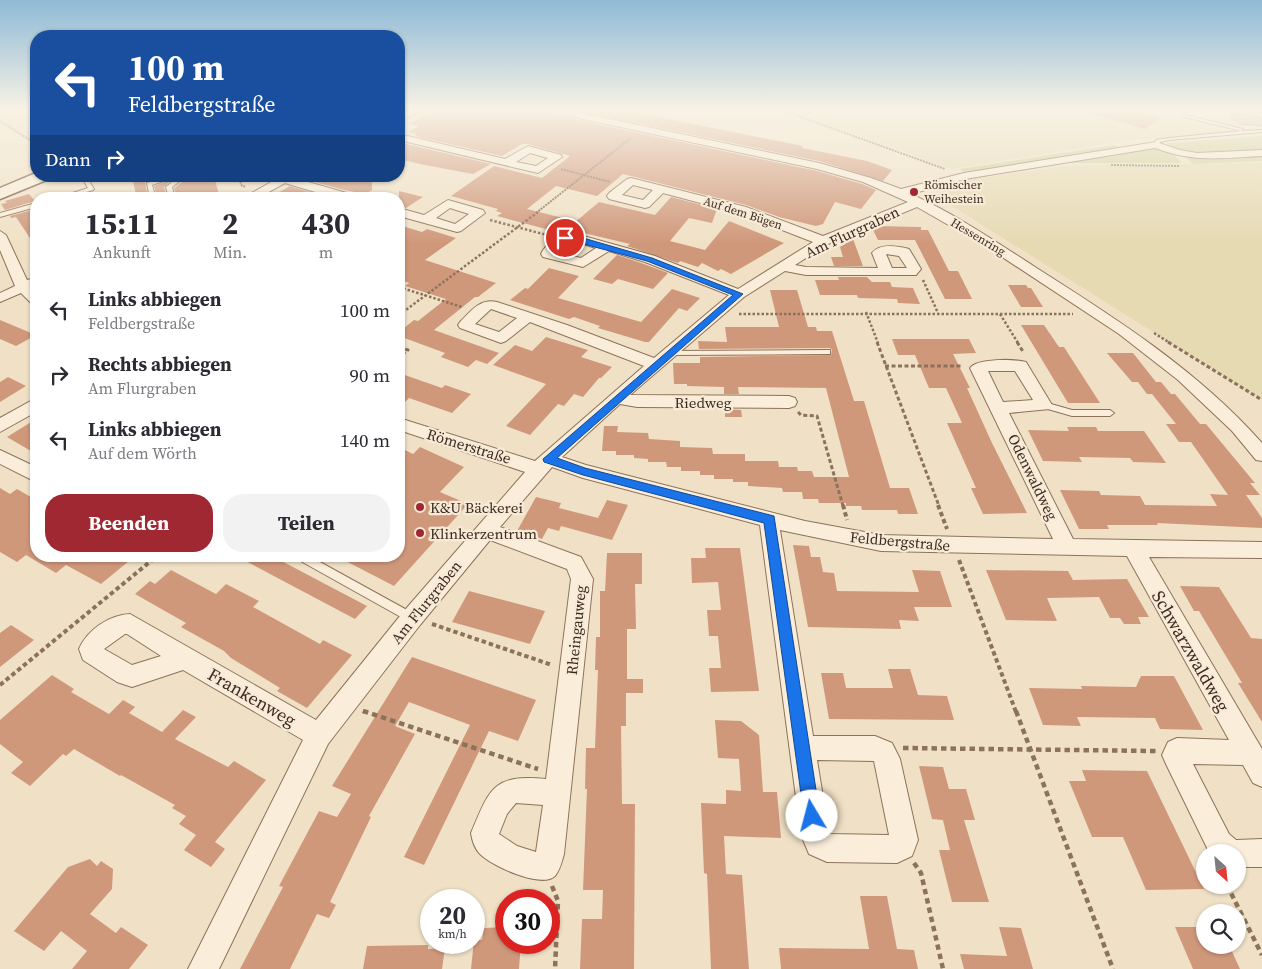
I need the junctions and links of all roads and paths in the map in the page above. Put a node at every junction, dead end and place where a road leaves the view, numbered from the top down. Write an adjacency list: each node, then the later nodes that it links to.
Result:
1 (474, 154): 10 (street)
2 (520, 154): 10 (street)
3 (547, 154): 11 (street)
4 (610, 154): 14 (path)
5 (762, 154): 31 (street, Hessenring)
6 (904, 154): 15 (path)
7 (1099, 154): 15 (street)
8 (1186, 154): 9 (street)
9 (1236, 154)
10 (508, 162): 11 (street)
11 (546, 165): 14 (path)
12 (1103, 166): 13 (path)
13 (1183, 166)
14 (583, 175): 23 (path); 37 (path)
15 (964, 176): 22 (street)
16 (30, 181): 30 (main road)
17 (87, 182): 25 (lane)
18 (156, 182): 26 (lane)
19 (176, 182): 27 (lane)
20 (279, 182): 28 (street)
21 (300, 182): 29 (street)
22 (933, 183): 31 (street, Am Flurgraben)
23 (626, 185): 24 (street, Auf dem Bügen); 24 (street)
24 (662, 188): 40 (street, Auf dem Bügen)
25 (81, 192)
26 (151, 192)
27 (170, 192)
28 (260, 192)
29 (331, 192)
30 (0, 194)
31 (910, 198): 40 (street, Am Flurgraben); 56 (street, Hessenring)
32 (30, 207): 34 (lane)
33 (405, 214): 36 (street)
34 (0, 215)
35 (475, 216): 36 (street); 36 (street); 37 (path)
36 (426, 219)
37 (518, 227): 39 (path); 48 (path)
38 (0, 236): 45 (street)
39 (563, 240): 41 (street); 41 (street)
40 (823, 242): 42 (street, Am Flurgraben)
41 (606, 247): 47 (street)
42 (782, 266): 44 (street); 47 (street, Am Flurgraben)
43 (914, 271): 44 (street); 44 (street); 53 (path)
44 (888, 272)
45 (30, 284): 49 (street)
46 (405, 289): 48 (path)
47 (739, 294): 55 (street, Am Flurgraben)
48 (423, 296): 50 (path); 51 (path)
49 (0, 298)
50 (405, 310)
51 (478, 312): 57 (street); 57 (street)
52 (866, 312): 53 (path); 55 (path); 62 (path)
53 (938, 313): 54 (path)
54 (999, 313): 56 (path); 63 (path)
55 (718, 314): 60 (street, Am Flurgraben)
56 (1101, 314): 74 (street, Hessenring)
57 (528, 317): 61 (street)
58 (1146, 328): 66 (path)
59 (827, 352): 60 (lane)
60 (670, 353): 61 (street, Am Flurgraben)
61 (655, 364): 65 (street, Am Flurgraben)
62 (885, 366): 64 (path); 81 (path)
63 (1020, 366): 64 (street); 68 (street)
64 (979, 367): 70 (street, Odenwaldweg)
65 (616, 398): 67 (street, Riedweg); 76 (street, Am Flurgraben)
66 (1262, 400)
67 (789, 402): 80 (path)
68 (1044, 405): 70 (street); 71 (lane)
69 (30, 408): 72 (street)
70 (998, 408): 82 (street, Odenwaldweg)
71 (1110, 413)
72 (0, 426)
73 (405, 426): 76 (street, Römerstraße)
74 (1262, 454)
75 (0, 456): 77 (street)
76 (543, 464): 78 (street, Feldbergstraße); 79 (street, Am Flurgraben)
77 (30, 472)
78 (769, 520): 80 (street, Feldbergstraße); 93 (street)
79 (485, 530): 87 (street, Am Flurgraben); 89 (street, Rheingauweg)
80 (852, 538): 81 (street, Feldbergstraße)
81 (954, 546): 82 (street, Feldbergstraße); 94 (path)
82 (1067, 547): 83 (street, Feldbergstraße)
83 (1133, 548): 84 (street, Feldbergstraße); 97 (street, Schwarzwaldweg)
84 (1262, 550)
85 (150, 562): 90 (path)
86 (311, 562): 87 (lane)
87 (412, 618): 89 (path); 91 (street, Am Flurgraben)
88 (185, 659): 92 (street, Frankenweg)
89 (571, 672): 98 (street, Rheingauweg)
90 (0, 685)
91 (344, 704): 92 (street, Am Flurgraben); 98 (path)
92 (319, 735): 106 (street, Am Flurgraben)
93 (802, 748): 95 (street); 100 (street)
94 (1030, 750): 95 (path); 96 (path); 109 (path)
95 (882, 752): 100 (street)
96 (1175, 754): 97 (street, Schwarzwaldweg); 99 (street)
97 (1256, 763)
98 (558, 784): 103 (street, Rheingauweg); 103 (street)
99 (1219, 844)
100 (902, 846): 108 (path)
101 (1246, 853): 102 (street)
102 (1262, 853)
103 (544, 867): 107 (path)
104 (1231, 894): 105 (path)
105 (1262, 955)
106 (203, 969)
107 (555, 969)
108 (943, 969)
109 (1113, 969)

